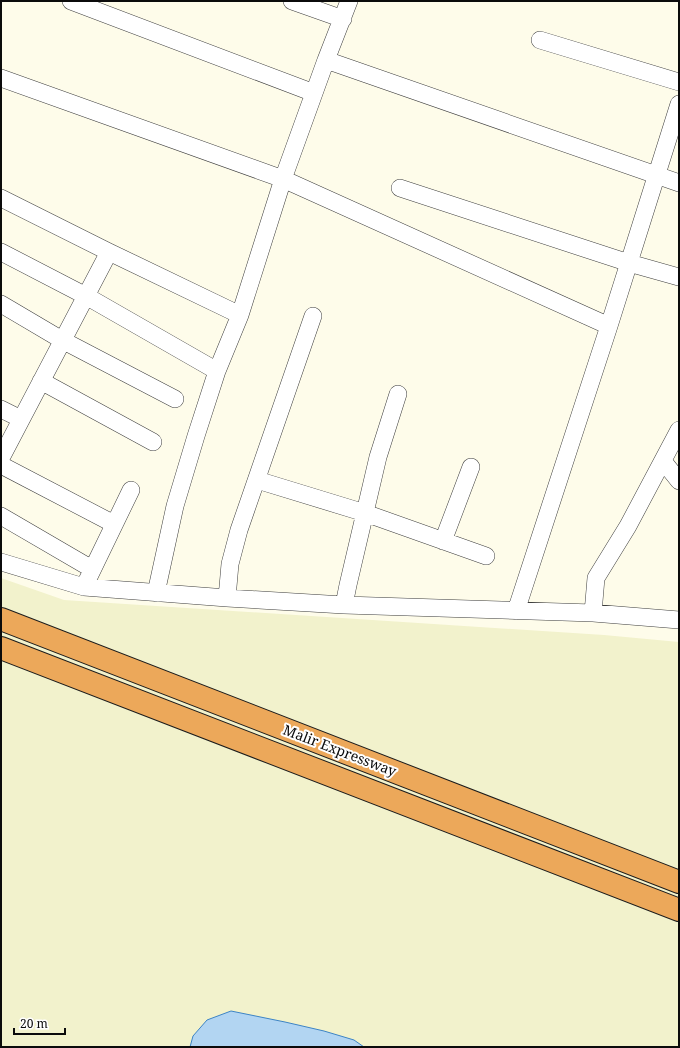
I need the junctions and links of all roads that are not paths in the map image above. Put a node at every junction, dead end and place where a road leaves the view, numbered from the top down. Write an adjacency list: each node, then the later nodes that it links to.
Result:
1 (71, 1): 9 (street)
2 (292, 1): 4 (street)
3 (349, 1): 4 (street)
4 (343, 19): 6 (street)
5 (540, 40): 8 (street)
6 (326, 60): 9 (street); 11 (street)
7 (1, 78): 12 (street)
8 (679, 82)
9 (314, 93): 12 (street)
10 (679, 104): 11 (street)
11 (657, 175): 13 (street); 18 (street)
12 (283, 179): 22 (street); 24 (street)
13 (679, 182)
14 (400, 188): 18 (street)
15 (1, 198): 17 (street)
16 (1, 252): 20 (street)
17 (109, 252): 20 (street); 22 (street)
18 (629, 263): 19 (street); 24 (street)
19 (679, 277)
20 (86, 296): 25 (street); 26 (street)
21 (1, 304): 25 (street)
22 (240, 315): 26 (street)
23 (313, 316): 38 (street)
24 (609, 326): 52 (street)
25 (62, 340): 27 (street); 29 (street)
26 (217, 371): 49 (street)
27 (41, 381): 31 (street); 33 (street)
28 (398, 394): 41 (street)
29 (175, 398)
30 (1, 409): 31 (street)
31 (21, 419): 34 (street)
32 (679, 430): 35 (street)
33 (153, 442)
34 (1, 458)
35 (663, 461): 39 (street); 53 (street)
36 (1, 465): 43 (street)
37 (471, 467): 44 (street)
38 (257, 480): 41 (street); 50 (street)
39 (679, 481)
40 (131, 490): 43 (street)
41 (365, 513): 44 (street); 51 (street)
42 (1, 516): 47 (street)
43 (114, 524): 47 (street)
44 (443, 541): 45 (street)
45 (486, 556)
46 (1, 562): 48 (street)
47 (92, 569): 48 (street)
48 (84, 587): 49 (street)
49 (156, 592): 50 (street)
50 (227, 598): 51 (street)
51 (344, 605): 52 (street)
52 (516, 611): 53 (street)
53 (593, 613): 55 (street)
54 (1, 619): 57 (highway, Malir Expressway)
55 (679, 620)
56 (1, 648): 58 (highway, Malir Expressway)
57 (679, 882)
58 (679, 910)

